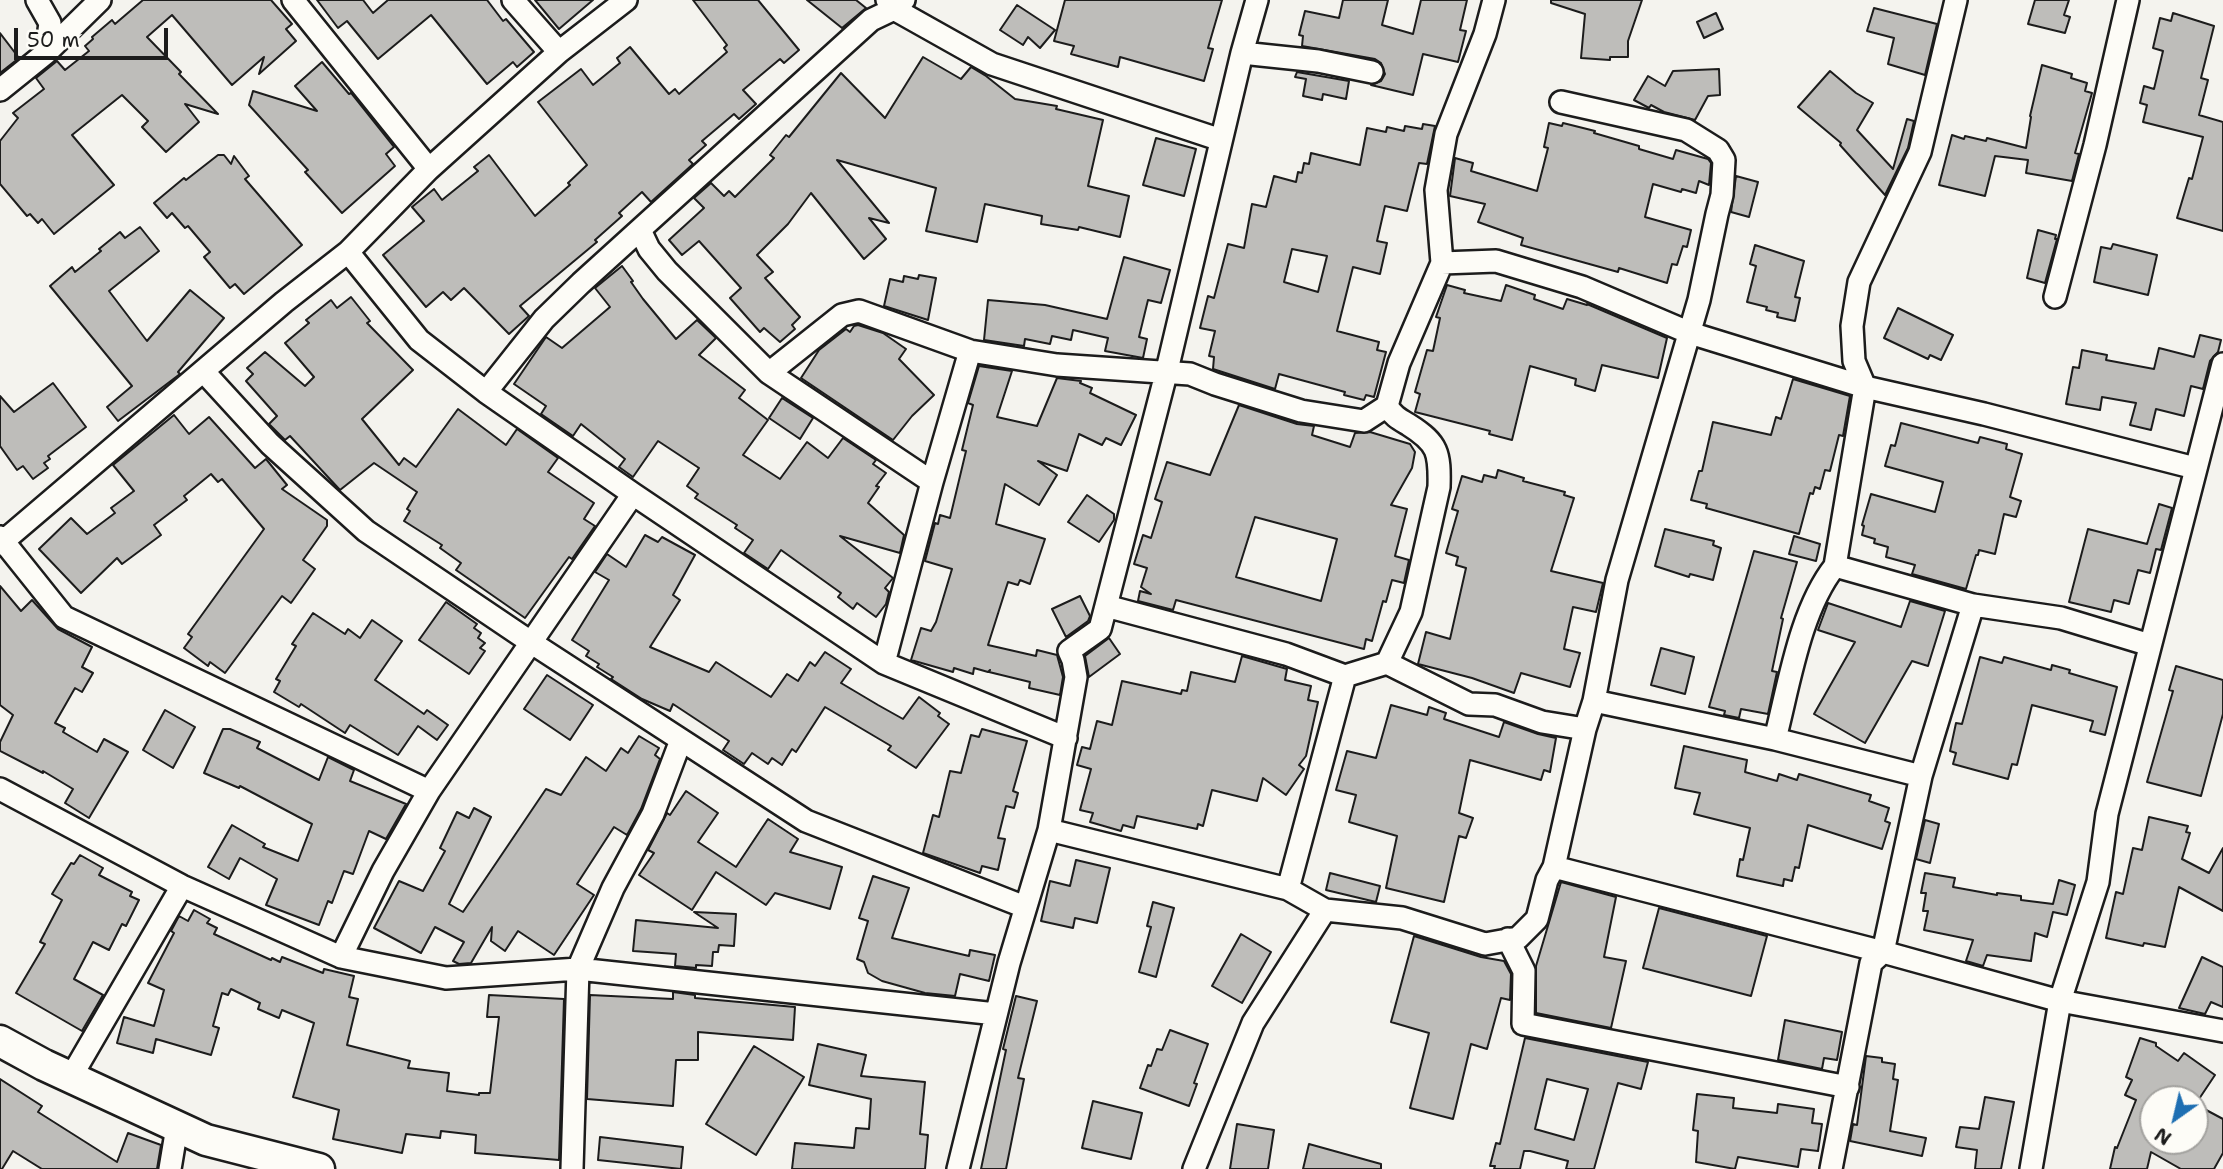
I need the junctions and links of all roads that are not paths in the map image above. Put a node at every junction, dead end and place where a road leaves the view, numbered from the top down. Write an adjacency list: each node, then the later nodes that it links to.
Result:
1 (37, 0): 13 (street)
2 (100, 0): 13 (street)
3 (293, 0): 18 (street)
4 (513, 0): 11 (street)
5 (626, 0): 11 (street)
6 (1257, 0): 12 (street)
7 (1494, 0): 21 (street)
8 (1956, 0): 29 (street)
9 (2128, 0): 22 (street)
10 (895, 3): 17 (street); 19 (street)
11 (559, 52): 18 (street)
12 (1242, 52): 14 (street); 17 (street)
13 (46, 53): 15 (street)
14 (1372, 72)
15 (0, 90)
16 (1560, 102): 23 (street)
17 (1221, 140): 26 (street)
18 (429, 169): 20 (street)
19 (640, 230): 28 (street); 30 (street)
20 (348, 252): 27 (street); 30 (street)
21 (1442, 263): 23 (street); 31 (street)
22 (2055, 297)
23 (1690, 333): 29 (street); 45 (street)
24 (971, 351): 26 (street); 28 (street); 34 (street)
25 (2223, 364): 32 (street)
26 (1167, 370): 31 (street); 39 (street)
27 (204, 372): 36 (street); 40 (street)
28 (769, 373): 34 (street)
29 (1865, 387): 33 (street); 37 (street)
30 (486, 392): 35 (street)
31 (1387, 406): 43 (street)
32 (2217, 408): 33 (street)
33 (2196, 468): 41 (street)
34 (932, 482): 42 (street)
35 (634, 494): 40 (street); 42 (street)
36 (1, 541): 52 (street)
37 (1835, 566): 38 (street); 48 (street)
38 (1973, 605): 41 (street); 50 (street)
39 (1106, 606): 44 (street); 47 (street)
40 (532, 643): 49 (street); 52 (street)
41 (2150, 645): 63 (street)
42 (884, 663): 47 (street)
43 (1387, 663): 44 (street); 46 (street)
44 (1345, 676): 56 (street)
45 (1594, 701): 46 (street); 48 (street)
46 (1585, 729): 54 (street)
47 (1066, 738): 53 (street)
48 (1775, 739): 50 (street)
49 (681, 740): 57 (street); 62 (street)
50 (1921, 776): 60 (street)
51 (0, 789): 55 (street)
52 (429, 790): 61 (street)
53 (1049, 830): 56 (street); 57 (street)
54 (1554, 867): 59 (street); 60 (street)
55 (182, 887): 61 (street); 67 (street)
56 (1288, 889): 58 (street)
57 (1025, 907): 64 (street)
58 (1325, 910): 59 (street); 74 (street)
59 (1508, 940): 68 (street)
60 (1883, 952): 63 (street); 68 (street)
61 (341, 957): 62 (street)
62 (578, 969): 64 (street); 72 (street)
63 (2060, 1001): 65 (street); 76 (street)
64 (996, 1014): 73 (street)
65 (2223, 1031)
66 (0, 1041): 67 (street)
67 (71, 1077): 69 (street)
68 (1848, 1087): 75 (street)
69 (177, 1126): 70 (street); 71 (street)
70 (170, 1169)
71 (319, 1169)
72 (572, 1169)
73 (958, 1169)
74 (1194, 1169)
75 (1831, 1169)
76 (2031, 1169)

